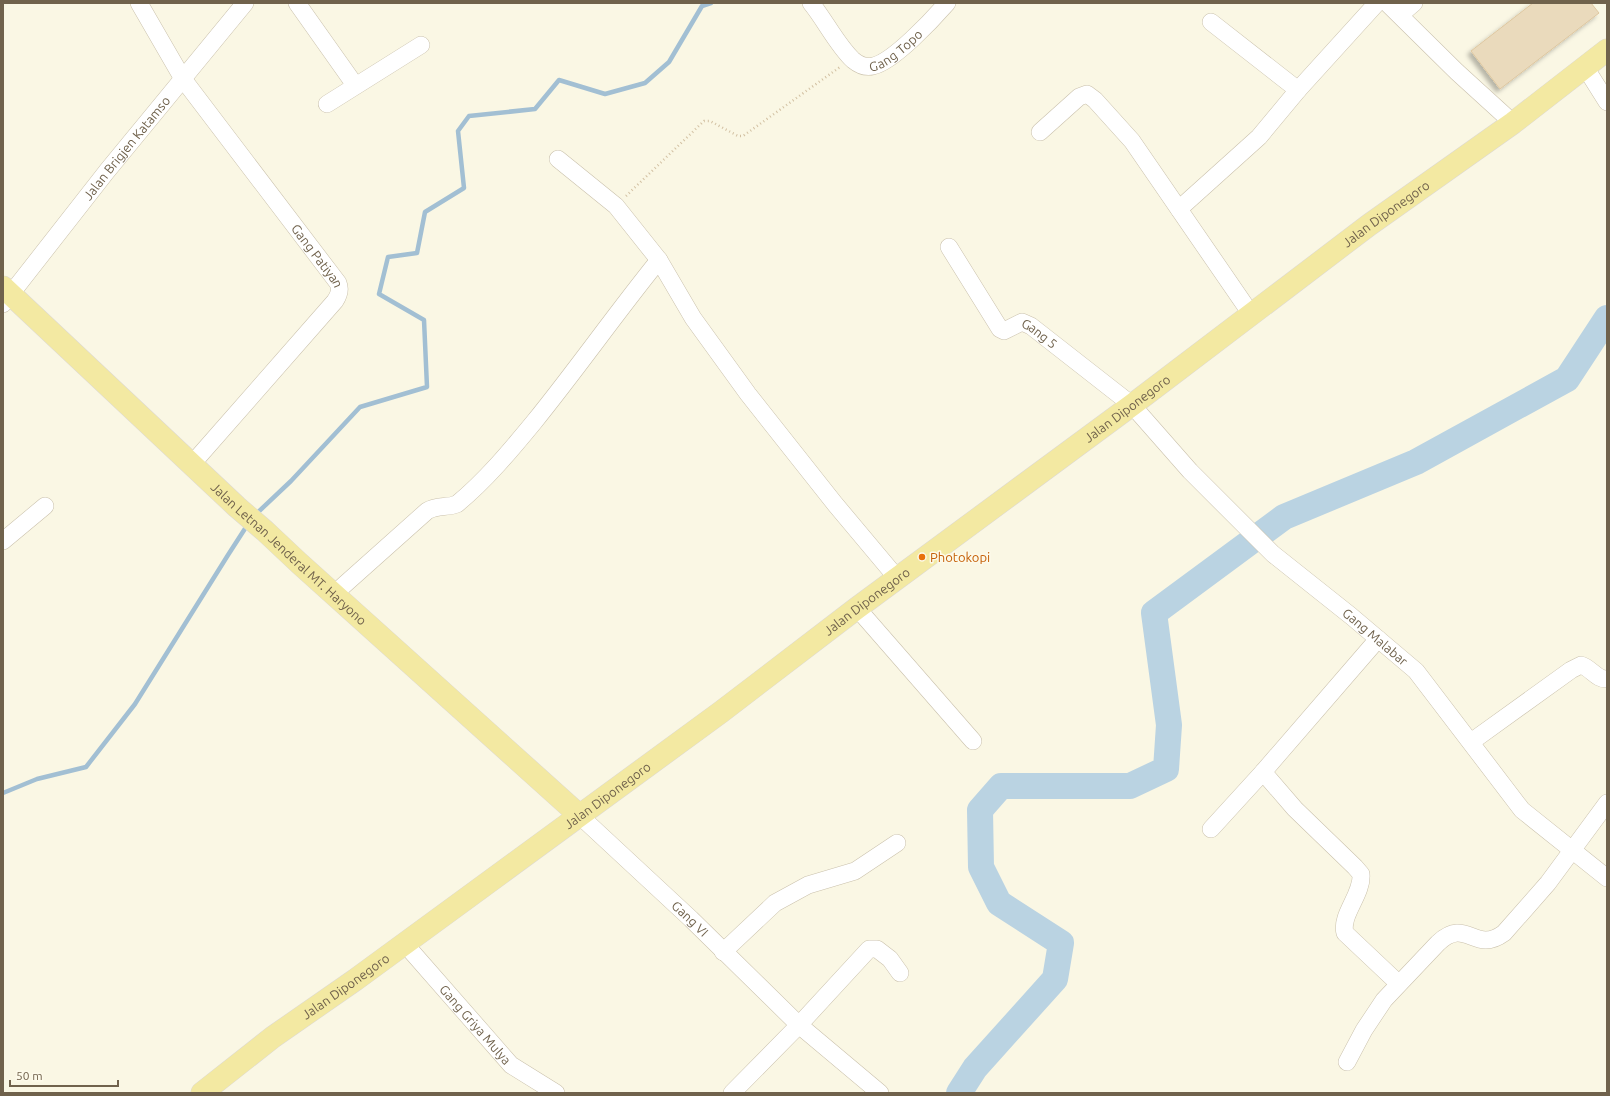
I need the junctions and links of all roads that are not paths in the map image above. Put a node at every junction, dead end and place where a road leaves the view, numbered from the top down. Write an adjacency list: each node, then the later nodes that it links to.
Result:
1 (139, 3): 14 (street)
2 (245, 3): 14 (street, Jalan Brigjen Katamso)
3 (297, 3): 15 (street)
4 (811, 3): 5 (street, Gang Topo)
5 (948, 3)
6 (1377, 3): 16 (street)
7 (1387, 3): 9 (street)
8 (1414, 3): 9 (street)
9 (1400, 15): 19 (street)
10 (1211, 22): 16 (street)
11 (421, 45): 15 (street)
12 (1607, 50): 13 (main road, Jalan Diponegoro)
13 (1585, 67): 17 (street); 19 (main road, Jalan Diponegoro)
14 (183, 79): 25 (street, Jalan Brigjen Katamso); 28 (street, Gang Patiyan)
15 (355, 85): 18 (street)
16 (1298, 90): 22 (street)
17 (1607, 102)
18 (327, 104)
19 (1513, 123): 26 (main road, Jalan Diponegoro)
20 (1040, 132): 22 (street)
21 (558, 159): 24 (street)
22 (1179, 209): 26 (street)
23 (949, 247): 27 (street, Gang 5)
24 (659, 260): 31 (street); 32 (street)
25 (6, 295): 28 (main road, Jalan Letnan Jenderal MT. Haryono)
26 (1251, 314): 27 (main road, Jalan Diponegoro)
27 (1132, 405): 31 (main road, Jalan Diponegoro); 34 (street, Gang Malabar)
28 (192, 464): 32 (main road, Jalan Letnan Jenderal MT. Haryono)
29 (45, 506): 30 (street)
30 (3, 541)
31 (897, 578): 33 (main road, Jalan Diponegoro)
32 (334, 594): 40 (main road, Jalan Letnan Jenderal MT. Haryono)
33 (857, 608): 36 (street); 40 (main road, Jalan Diponegoro)
34 (1378, 639): 37 (street, Gang Malabar); 38 (street)
35 (1607, 679): 37 (street)
36 (973, 741)
37 (1471, 742): 43 (street, Gang Malabar)
38 (1263, 772): 41 (street); 48 (street)
39 (1607, 803): 43 (street)
40 (579, 815): 45 (main road, Jalan Diponegoro); 46 (street, Gang VI)
41 (1211, 829)
42 (897, 843): 46 (street)
43 (1572, 850): 44 (street, Gang Malabar); 48 (street)
44 (1607, 878)
45 (405, 944): 51 (main road, Jalan Diponegoro); 52 (street, Gang Griya Mulya)
46 (723, 952): 49 (street, Gang VI)
47 (900, 973): 49 (street)
48 (1398, 983): 50 (street)
49 (799, 1025): 53 (street); 54 (street, Gang VI)
50 (1347, 1062)
51 (202, 1093)
52 (556, 1093)
53 (732, 1093)
54 (880, 1093)

